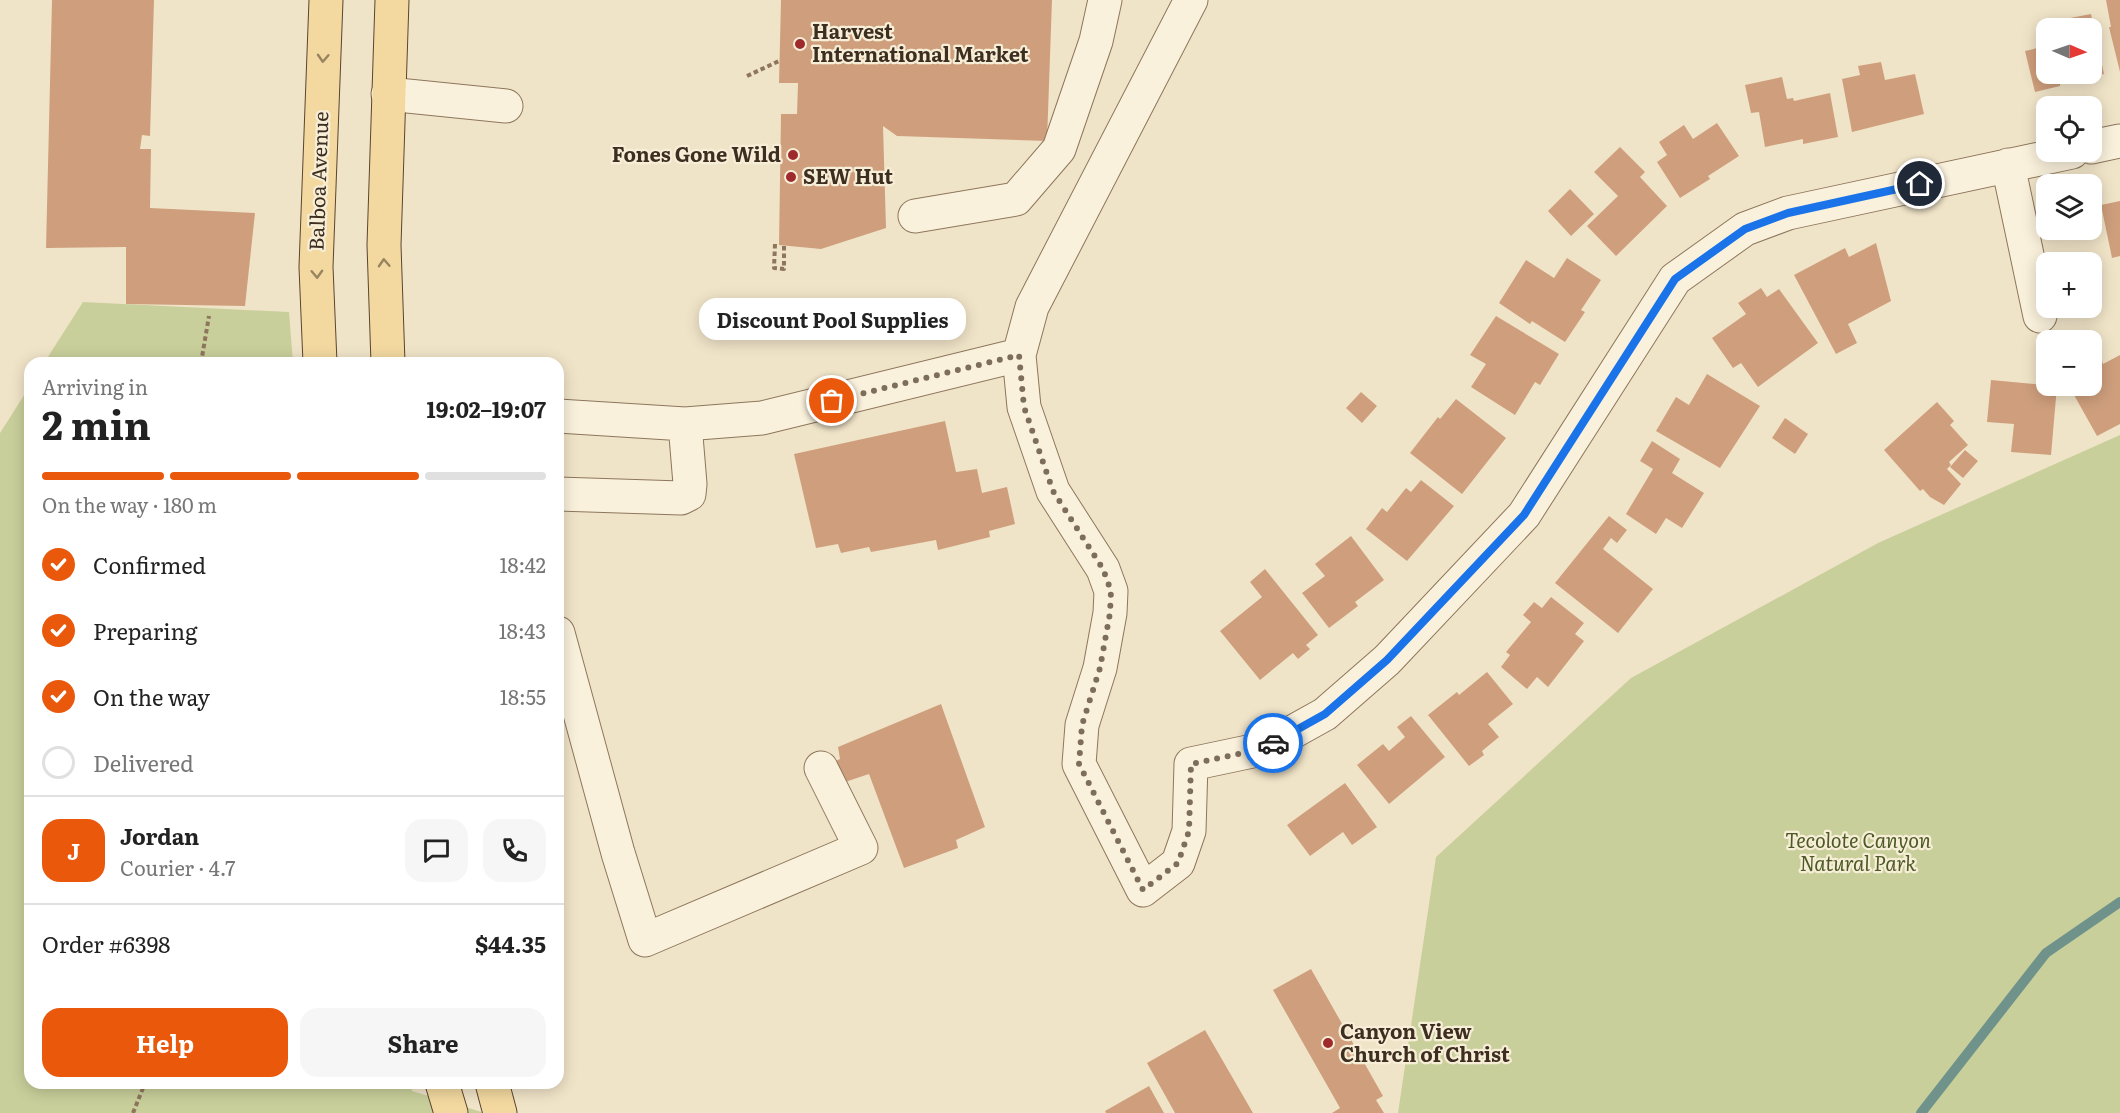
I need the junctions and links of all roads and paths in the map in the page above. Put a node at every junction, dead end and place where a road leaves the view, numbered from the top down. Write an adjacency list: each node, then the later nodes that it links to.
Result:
1 (326, 0): 21 (main road, Balboa Avenue, one-way to 21)
2 (392, 0): 7 (main road)
3 (1105, 0): 13 (street)
4 (1191, 0): 19 (street)
5 (779, 61): 6 (path)
6 (747, 76)
7 (388, 94): 8 (street); 17 (main road, one-way to 7)
8 (506, 106)
9 (2120, 141): 10 (street)
10 (2102, 145)
11 (2036, 159): 12 (street)
12 (2008, 165): 16 (street); 19 (street)
13 (915, 216)
14 (775, 244): 15 (path)
15 (784, 245)
16 (2036, 297)
17 (387, 311): 22 (main road); 23 (main road)
18 (209, 316): 20 (path)
19 (1019, 355): 25 (street)
20 (202, 357)
21 (320, 357)
22 (388, 357)
23 (406, 357)
24 (564, 416): 25 (street)
25 (685, 424): 26 (street)
26 (564, 494)
27 (564, 655): 28 (street)
28 (821, 768)
29 (143, 1089): 32 (path)
30 (444, 1089): 33 (main road)
31 (494, 1089): 34 (main road)
32 (133, 1113)
33 (451, 1113)
34 (501, 1113)

